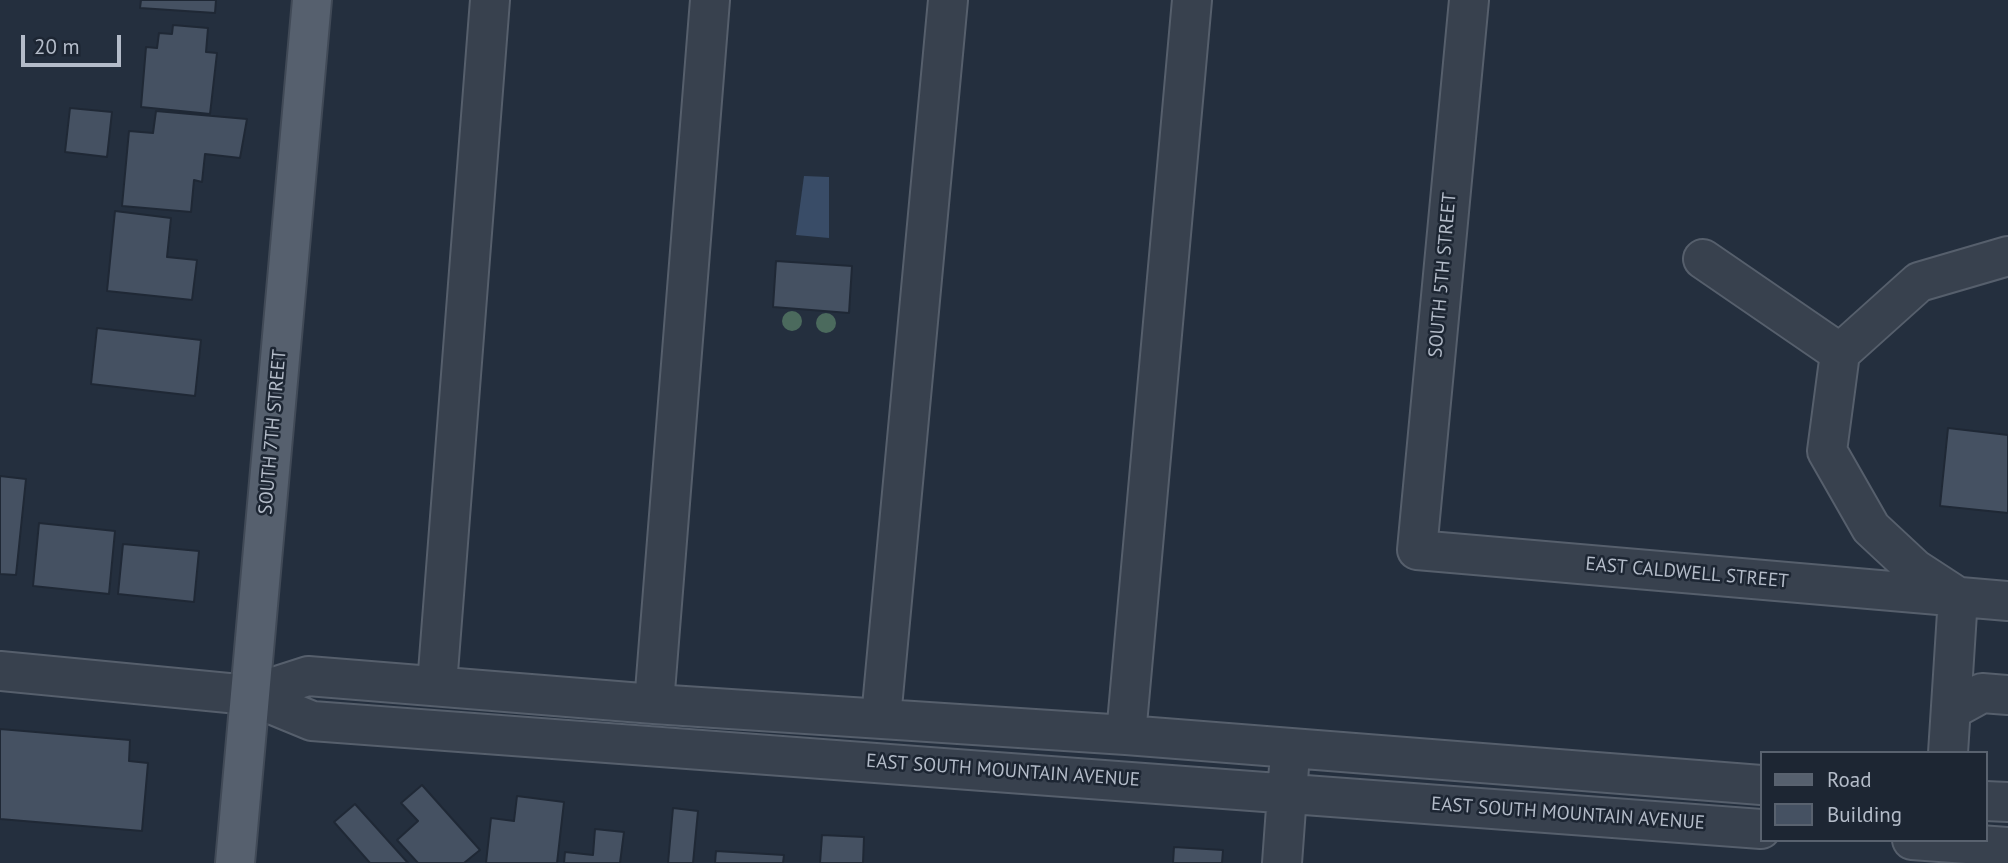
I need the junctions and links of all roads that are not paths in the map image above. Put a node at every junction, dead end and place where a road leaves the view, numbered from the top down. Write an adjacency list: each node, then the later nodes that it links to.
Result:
1 (312, 0): 15 (main road, SOUTH 7TH STREET)
2 (491, 0): 14 (street)
3 (710, 0): 17 (street)
4 (948, 0): 19 (street)
5 (1192, 0): 20 (street)
6 (1469, 0): 10 (street, SOUTH 5TH STREET)
7 (2008, 256): 9 (street)
8 (1703, 259): 9 (street)
9 (1840, 353): 11 (street, EAST CALDWELL STREET)
10 (1417, 550): 11 (street, EAST CALDWELL STREET)
11 (1958, 597): 12 (street, EAST CALDWELL STREET); 18 (street)
12 (2008, 601)
13 (0, 671): 15 (street, EAST SOUTH MOUNTAIN AVENUE)
14 (437, 685): 15 (street, EAST SOUTH MOUNTAIN AVENUE); 17 (street, EAST SOUTH MOUNTAIN AVENUE)
15 (249, 695): 24 (street, EAST SOUTH MOUNTAIN AVENUE); 30 (main road, SOUTH 7TH STREET)
16 (2008, 695): 18 (street)
17 (654, 704): 19 (street, EAST SOUTH MOUNTAIN AVENUE)
18 (1951, 710): 22 (street)
19 (881, 718): 20 (street, EAST SOUTH MOUNTAIN AVENUE)
20 (1126, 735): 21 (street, EAST SOUTH MOUNTAIN AVENUE)
21 (1290, 749): 23 (street, EAST SOUTH MOUNTAIN AVENUE); 24 (street)
22 (1948, 751)
23 (1759, 785)
24 (1287, 792): 27 (street, EAST SOUTH MOUNTAIN AVENUE); 31 (street)
25 (1987, 801): 26 (street)
26 (2008, 802)
27 (1759, 829)
28 (1945, 842): 29 (street)
29 (2008, 847)
30 (235, 863)
31 (1282, 863)

